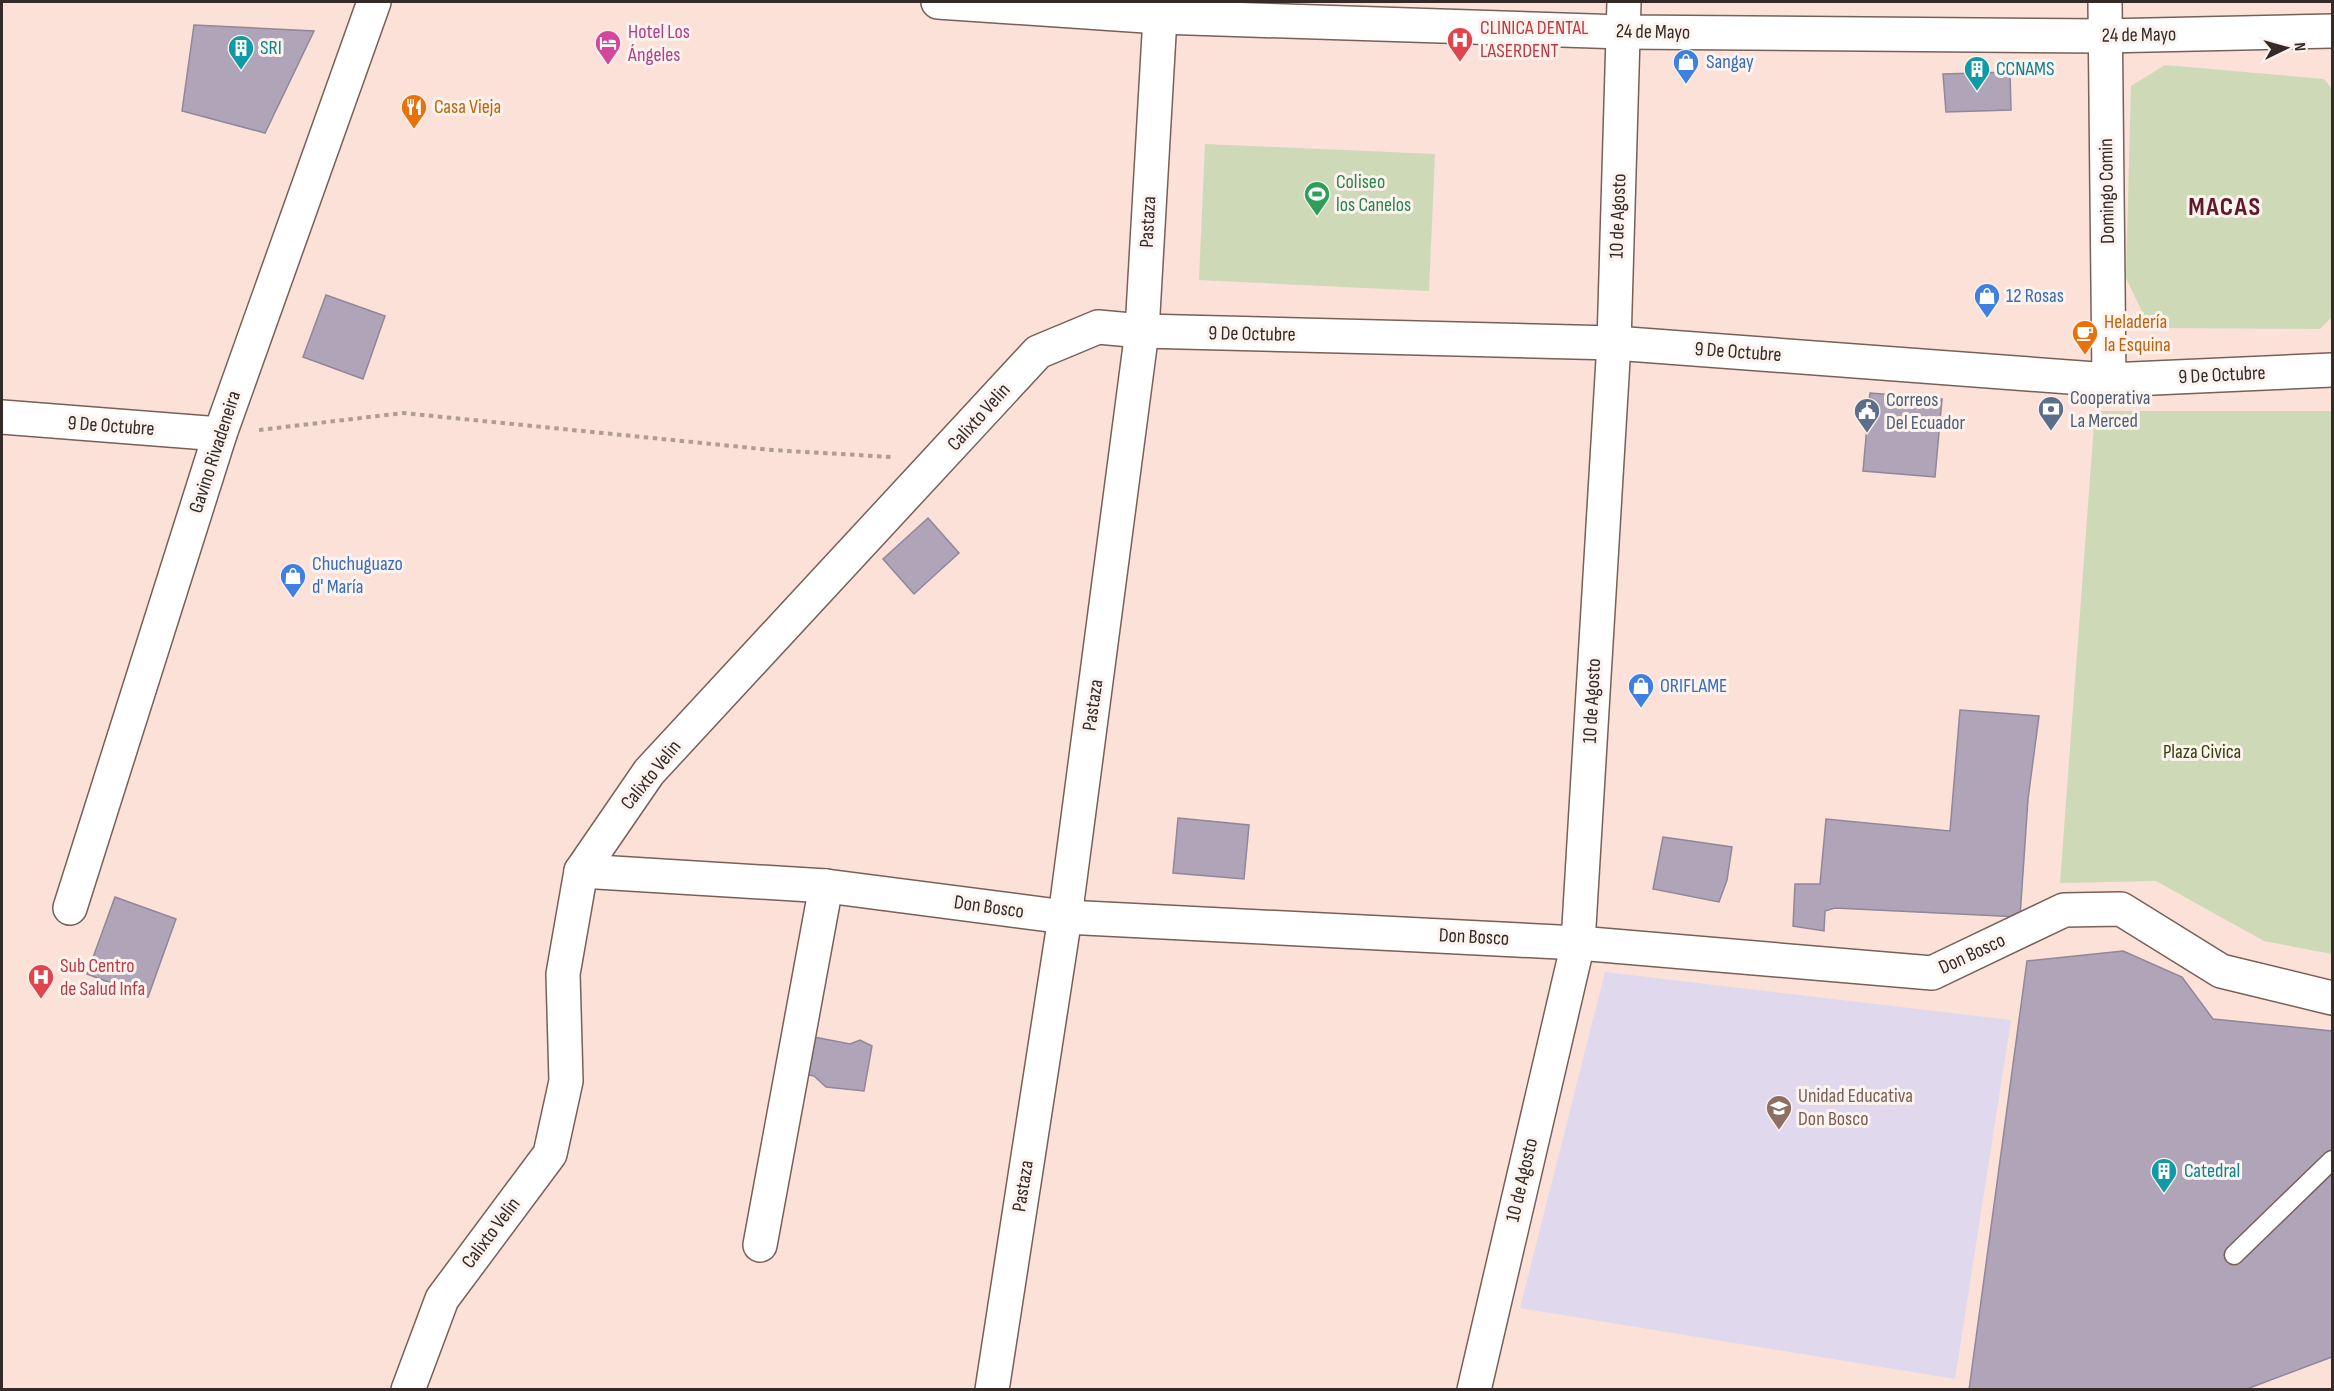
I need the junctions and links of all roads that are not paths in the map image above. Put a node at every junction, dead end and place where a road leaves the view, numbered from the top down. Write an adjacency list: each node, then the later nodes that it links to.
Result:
1 (374, 2): 13 (street, Gavino Rivadeneira)
2 (938, 2): 5 (street, 24 de Mayo)
3 (2105, 2): 7 (street, Domingo Comin)
4 (1624, 16): 5 (street, 24 de Mayo); 7 (street, 24 de Mayo); 9 (street, 10 de Agosto)
5 (1160, 17): 8 (street, Pastaza)
6 (2332, 31): 7 (street, 24 de Mayo)
7 (2104, 36): 11 (street, Domingo Comin)
8 (1142, 331): 9 (street, 9 De Octubre); 14 (street, Calixto Velin); 17 (street, Pastaza)
9 (1614, 343): 11 (street, 9 De Octubre); 18 (street, 10 de Agosto)
10 (2332, 370): 11 (street, 9 De Octubre)
11 (2109, 380)
12 (2, 417): 13 (street, 9 De Octubre)
13 (220, 434): 16 (street, Gavino Rivadeneira)
14 (581, 871): 15 (street, Don Bosco); 23 (street, Calixto Velin)
15 (826, 886): 17 (street, Don Bosco); 21 (street)
16 (70, 908)
17 (1065, 917): 18 (street, Don Bosco); 24 (street, Pastaza)
18 (1578, 943): 19 (street, Don Bosco); 25 (street, 10 de Agosto)
19 (2332, 998)
20 (2332, 1160): 22 (lane)
21 (760, 1245)
22 (2234, 1255)
23 (408, 1389)
24 (992, 1389)
25 (1474, 1389)

